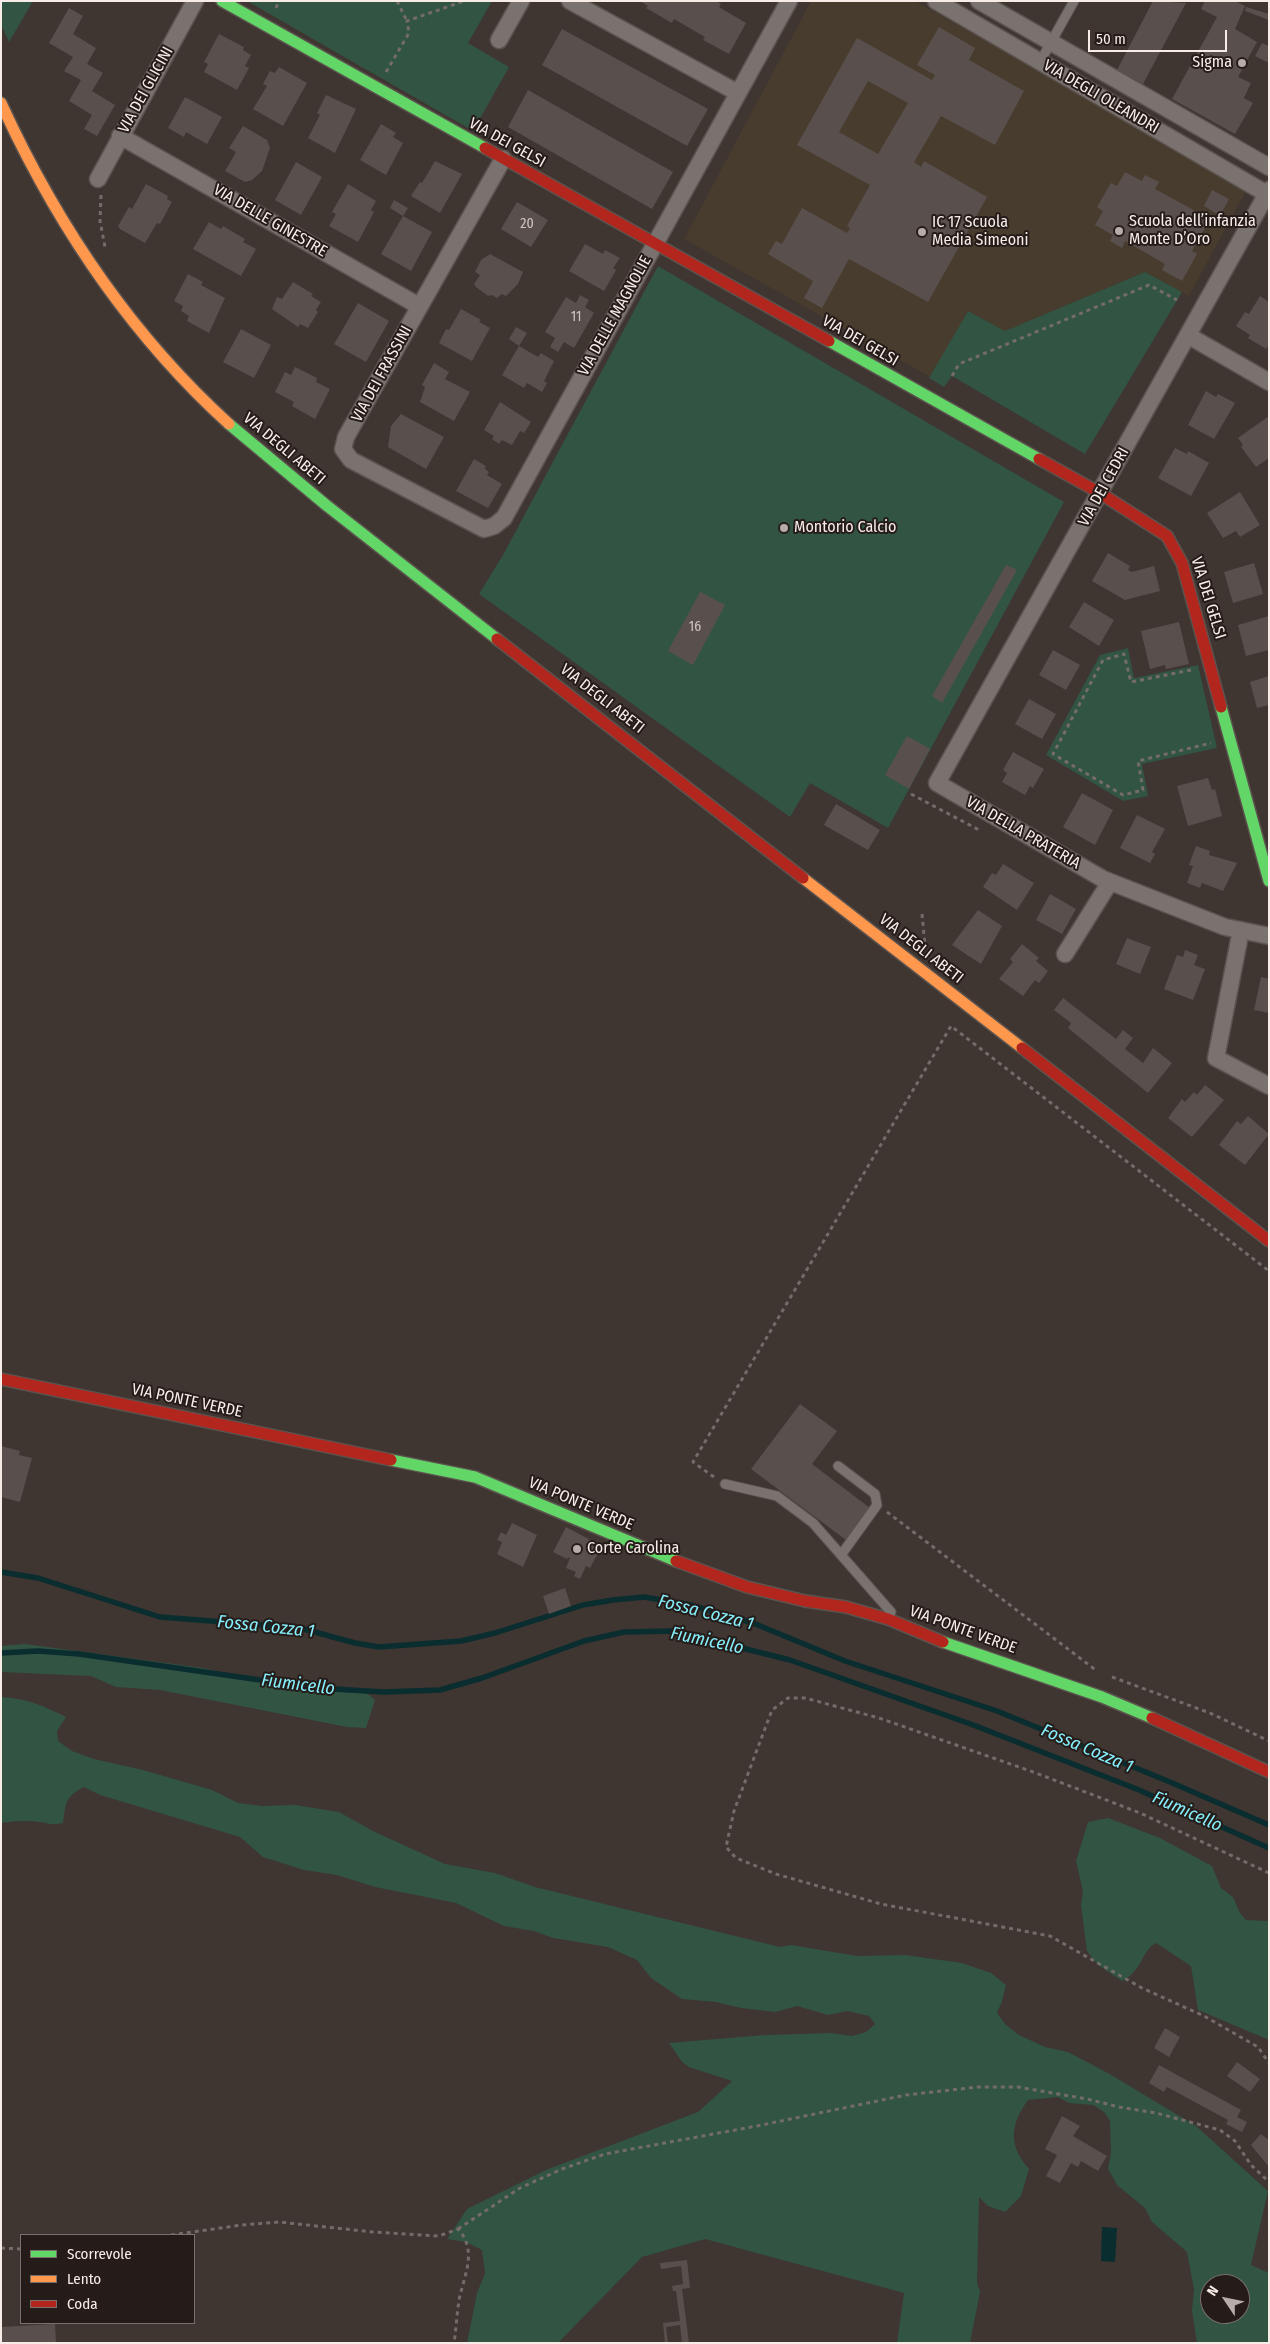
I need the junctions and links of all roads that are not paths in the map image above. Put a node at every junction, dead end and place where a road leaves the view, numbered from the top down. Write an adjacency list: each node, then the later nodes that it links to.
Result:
1 (195, 1): 14 (street, VIA DEI GLICINI)
2 (222, 1): 15 (street, VIA DEI GELSI)
3 (521, 1): 9 (street)
4 (570, 1): 12 (street)
5 (789, 1): 12 (street, VIA DELLE MAGNOLIE)
6 (936, 1): 11 (street, VIA DEGLI OLEANDRI)
7 (979, 1): 10 (street, VIA DEGLI OLEANDRI)
8 (1074, 1): 10 (lane)
9 (499, 40)
10 (1051, 42): 11 (lane); 16 (street, VIA DEGLI OLEANDRI)
11 (1040, 62): 18 (street, VIA DEGLI OLEANDRI)
12 (738, 93): 19 (street, VIA DELLE MAGNOLIE)
13 (1, 103): 32 (street, VIA DEGLI ABETI)
14 (120, 136): 17 (street, VIA DEI GLICINI); 20 (street, VIA DELLE GINESTRE)
15 (503, 159): 19 (street, VIA DEI GELSI); 20 (street, VIA DEI FRASSINI)
16 (1269, 166)
17 (98, 179)
18 (1268, 192): 21 (street, VIA DEI CEDRI)
19 (655, 244): 23 (street, VIA DEI GELSI); 24 (street, VIA DELLE MAGNOLIE)
20 (419, 306): 24 (street, VIA DEI FRASSINI)
21 (1189, 336): 22 (street); 23 (street, VIA DEI CEDRI)
22 (1269, 382)
23 (1100, 494): 25 (street, VIA DEI CEDRI); 26 (street, VIA DEI GELSI)
24 (484, 529)
25 (937, 783): 27 (street, VIA DELLA PRATERIA)
26 (1269, 881)
27 (1110, 882): 28 (street, VIA DELLA PRATERIA); 30 (street)
28 (1242, 930): 29 (street, VIA DELLA PRATERIA); 31 (street)
29 (1269, 936)
30 (1065, 954)
31 (1269, 1086)
32 (1269, 1241)
33 (1, 1379): 37 (street, VIA PONTE VERDE)
34 (838, 1466): 36 (lane)
35 (725, 1484): 36 (lane)
36 (841, 1555): 37 (lane)
37 (888, 1619): 38 (street, VIA PONTE VERDE)
38 (1269, 1772)

